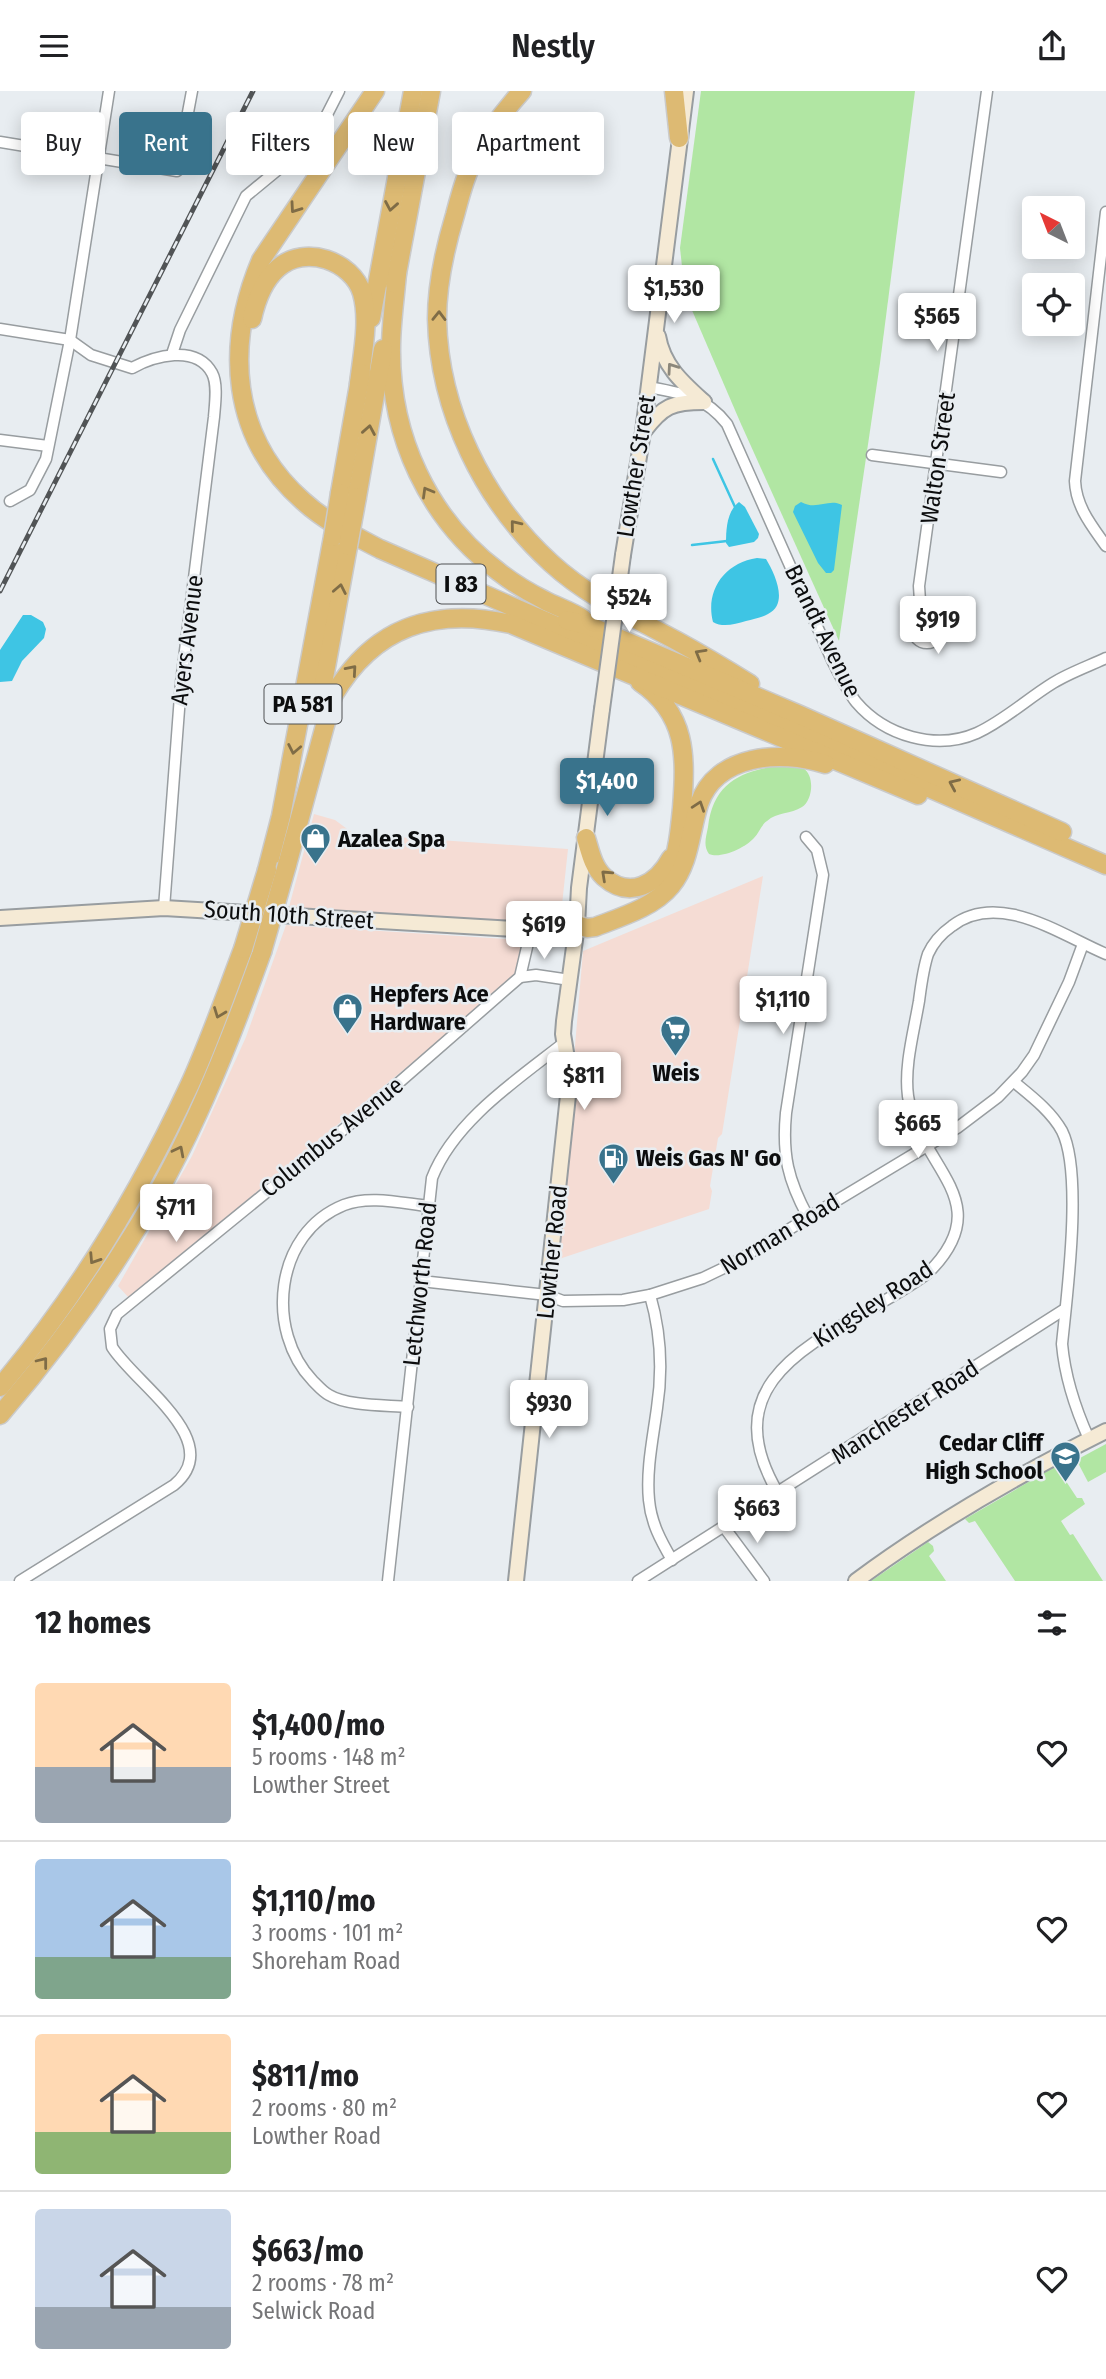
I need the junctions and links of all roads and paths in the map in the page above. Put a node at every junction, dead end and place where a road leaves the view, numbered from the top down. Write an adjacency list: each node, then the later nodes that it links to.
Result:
1 (109, 91): 11 (street)
2 (192, 91): 15 (street)
3 (339, 91): 23 (street)
4 (375, 91): 48 (highway, I 83, one-way to 48)
5 (413, 91): 24 (highway, PA 581, one-way to 24)
6 (431, 91): 19 (highway, I 83)
7 (522, 91): 41 (highway, one-way to 7)
8 (674, 91): 12 (highway)
9 (686, 91): 12 (main road, Lowther Street)
10 (988, 91): 31 (street, Walton Street)
11 (105, 118)
12 (679, 138): 20 (main road, Lowther Street)
13 (0, 142): 14 (street)
14 (21, 145)
15 (105, 159)
16 (96, 175): 22 (street)
17 (1106, 212): 18 (street)
18 (1103, 262): 36 (street)
19 (397, 273): 33 (highway, PA 581, one-way to 19); 38 (highway, I 83, one-way to 19)
20 (656, 325): 25 (main road, Lowther Street); 26 (main road, one-way to 20)
21 (0, 329): 22 (street)
22 (70, 340): 23 (street); 29 (street)
23 (172, 354): 50 (street, Ayers Avenue)
24 (359, 384): 33 (highway, PA 581); 38 (highway)
25 (648, 387): 26 (street, Brandt Avenue); 27 (main road, Lowther Street)
26 (704, 402): 27 (main road); 39 (street, Brandt Avenue)
27 (643, 432): 44 (main road, Lowther Street, bridge)
28 (0, 440): 29 (street)
29 (48, 446): 34 (street)
30 (872, 455): 31 (street)
31 (936, 463): 32 (street); 37 (street, Walton Street)
32 (1001, 472)
33 (349, 495): 35 (highway, PA 581, bridge)
34 (10, 501)
35 (341, 542): 47 (highway, PA 581, one-way to 35); 67 (highway, PA 581, one-way to 67, bridge)
36 (1106, 546)
37 (921, 616)
38 (590, 626): 41 (highway, I 83)
39 (1106, 658)
40 (612, 666): 42 (highway); 45 (highway); 47 (highway, one-way to 40)
41 (800, 715): 46 (highway, I 83, one-way to 41)
42 (872, 777): 49 (highway); 52 (highway, one-way to 42)
43 (806, 837): 62 (street)
44 (586, 838): 45 (highway, one-way to 44); 52 (main road, Lowther Street)
45 (676, 849): 52 (highway)
46 (1106, 852)
47 (289, 857): 69 (highway, PA 581, one-way to 47, bridge)
48 (1106, 865)
49 (1106, 871)
50 (164, 908): 51 (main road, South 10th Street); 53 (main road, South 10th Street)
51 (0, 918)
52 (577, 925): 53 (main road, South 10th Street); 57 (main road, Lowther Road)
53 (531, 930): 56 (street)
54 (1083, 944): 55 (street, Kingsley Road); 59 (street, Norman Road); 60 (street, Kingsley Road)
55 (1106, 954)
56 (520, 977): 57 (street); 75 (street, Columbus Avenue)
57 (570, 980): 58 (main road, Lowther Road)
58 (565, 1042): 61 (street, Letchworth Road); 64 (main road, Lowther Road)
59 (1014, 1081): 60 (street, Norman Road); 66 (street)
60 (927, 1146): 62 (street, Norman Road); 72 (street, Kingsley Road)
61 (428, 1206): 63 (street, Letchworth Road); 68 (street)
62 (808, 1217): 65 (street, Norman Road)
63 (421, 1282): 64 (street, Norman Road); 68 (street, Letchworth Road)
64 (547, 1295): 65 (street, Norman Road); 77 (main road, Lowther Road)
65 (650, 1295): 74 (street)
66 (1065, 1309): 71 (street); 72 (street, Manchester Road)
67 (0, 1387)
68 (408, 1407): 76 (street, Letchworth Road)
69 (0, 1415)
70 (1106, 1431): 71 (main road)
71 (1089, 1439): 80 (main road)
72 (778, 1493): 73 (street, Manchester Road)
73 (724, 1527): 74 (street, Manchester Road); 79 (street)
74 (672, 1560): 78 (street, Manchester Road)
75 (20, 1581)
76 (388, 1581)
77 (516, 1581)
78 (638, 1581)
79 (764, 1581)
80 (856, 1581)

